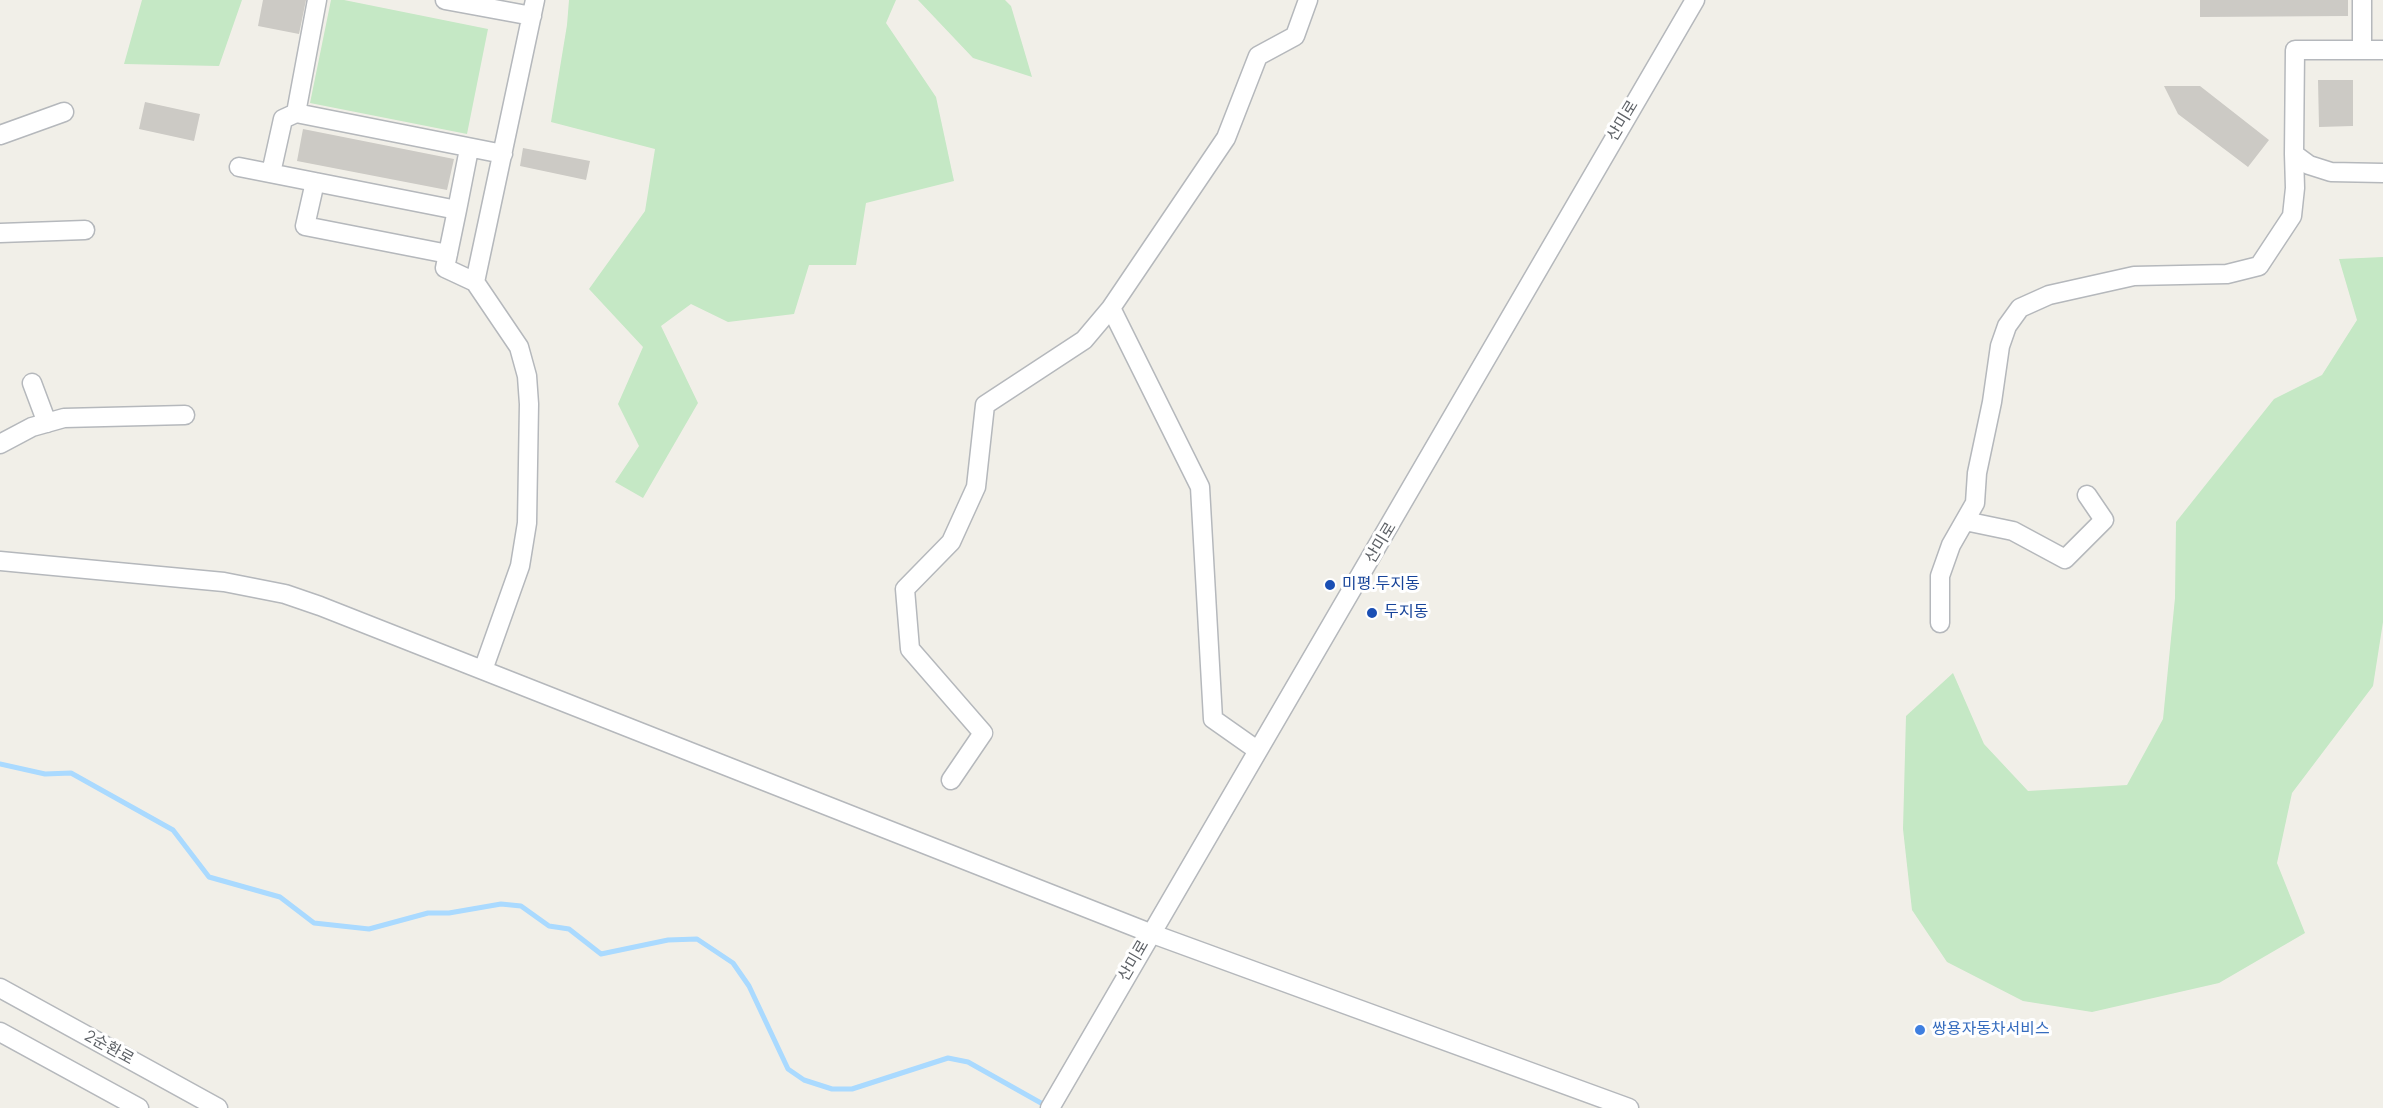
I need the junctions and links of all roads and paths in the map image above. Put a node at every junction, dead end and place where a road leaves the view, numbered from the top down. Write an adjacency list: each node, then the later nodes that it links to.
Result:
1 (317, 0): 10 (street)
2 (445, 0): 6 (street)
3 (1308, 0): 24 (street)
4 (1695, 0): 34 (street, 산미로)
5 (2361, 0): 7 (street)
6 (534, 8): 13 (street)
7 (2362, 50): 8 (street); 14 (street)
8 (2383, 50)
9 (64, 112): 11 (street)
10 (296, 113): 12 (street); 16 (street)
11 (0, 135)
12 (469, 149): 13 (street); 19 (street)
13 (503, 154): 23 (street)
14 (2294, 154): 17 (street); 30 (street)
15 (239, 167): 16 (street)
16 (271, 173): 18 (street)
17 (2383, 173)
18 (315, 182): 19 (street); 22 (street)
19 (457, 210): 22 (street)
20 (85, 230): 21 (street)
21 (0, 233)
22 (448, 254): 23 (street)
23 (475, 282): 33 (street)
24 (1111, 308): 34 (street); 35 (street)
25 (32, 383): 27 (street)
26 (185, 415): 27 (street)
27 (47, 423): 28 (street)
28 (0, 444)
29 (2087, 495): 30 (street)
30 (1965, 521): 32 (street)
31 (0, 561): 33 (street)
32 (1940, 623)
33 (483, 670): 36 (street)
34 (1257, 750): 36 (street, 산미로)
35 (951, 780)
36 (1150, 933): 41 (street, 산미로); 42 (street)
37 (0, 987): 40 (street, 2순환로)
38 (0, 1032): 39 (street)
39 (138, 1108)
40 (218, 1108)
41 (1050, 1108)
42 (1629, 1108)

